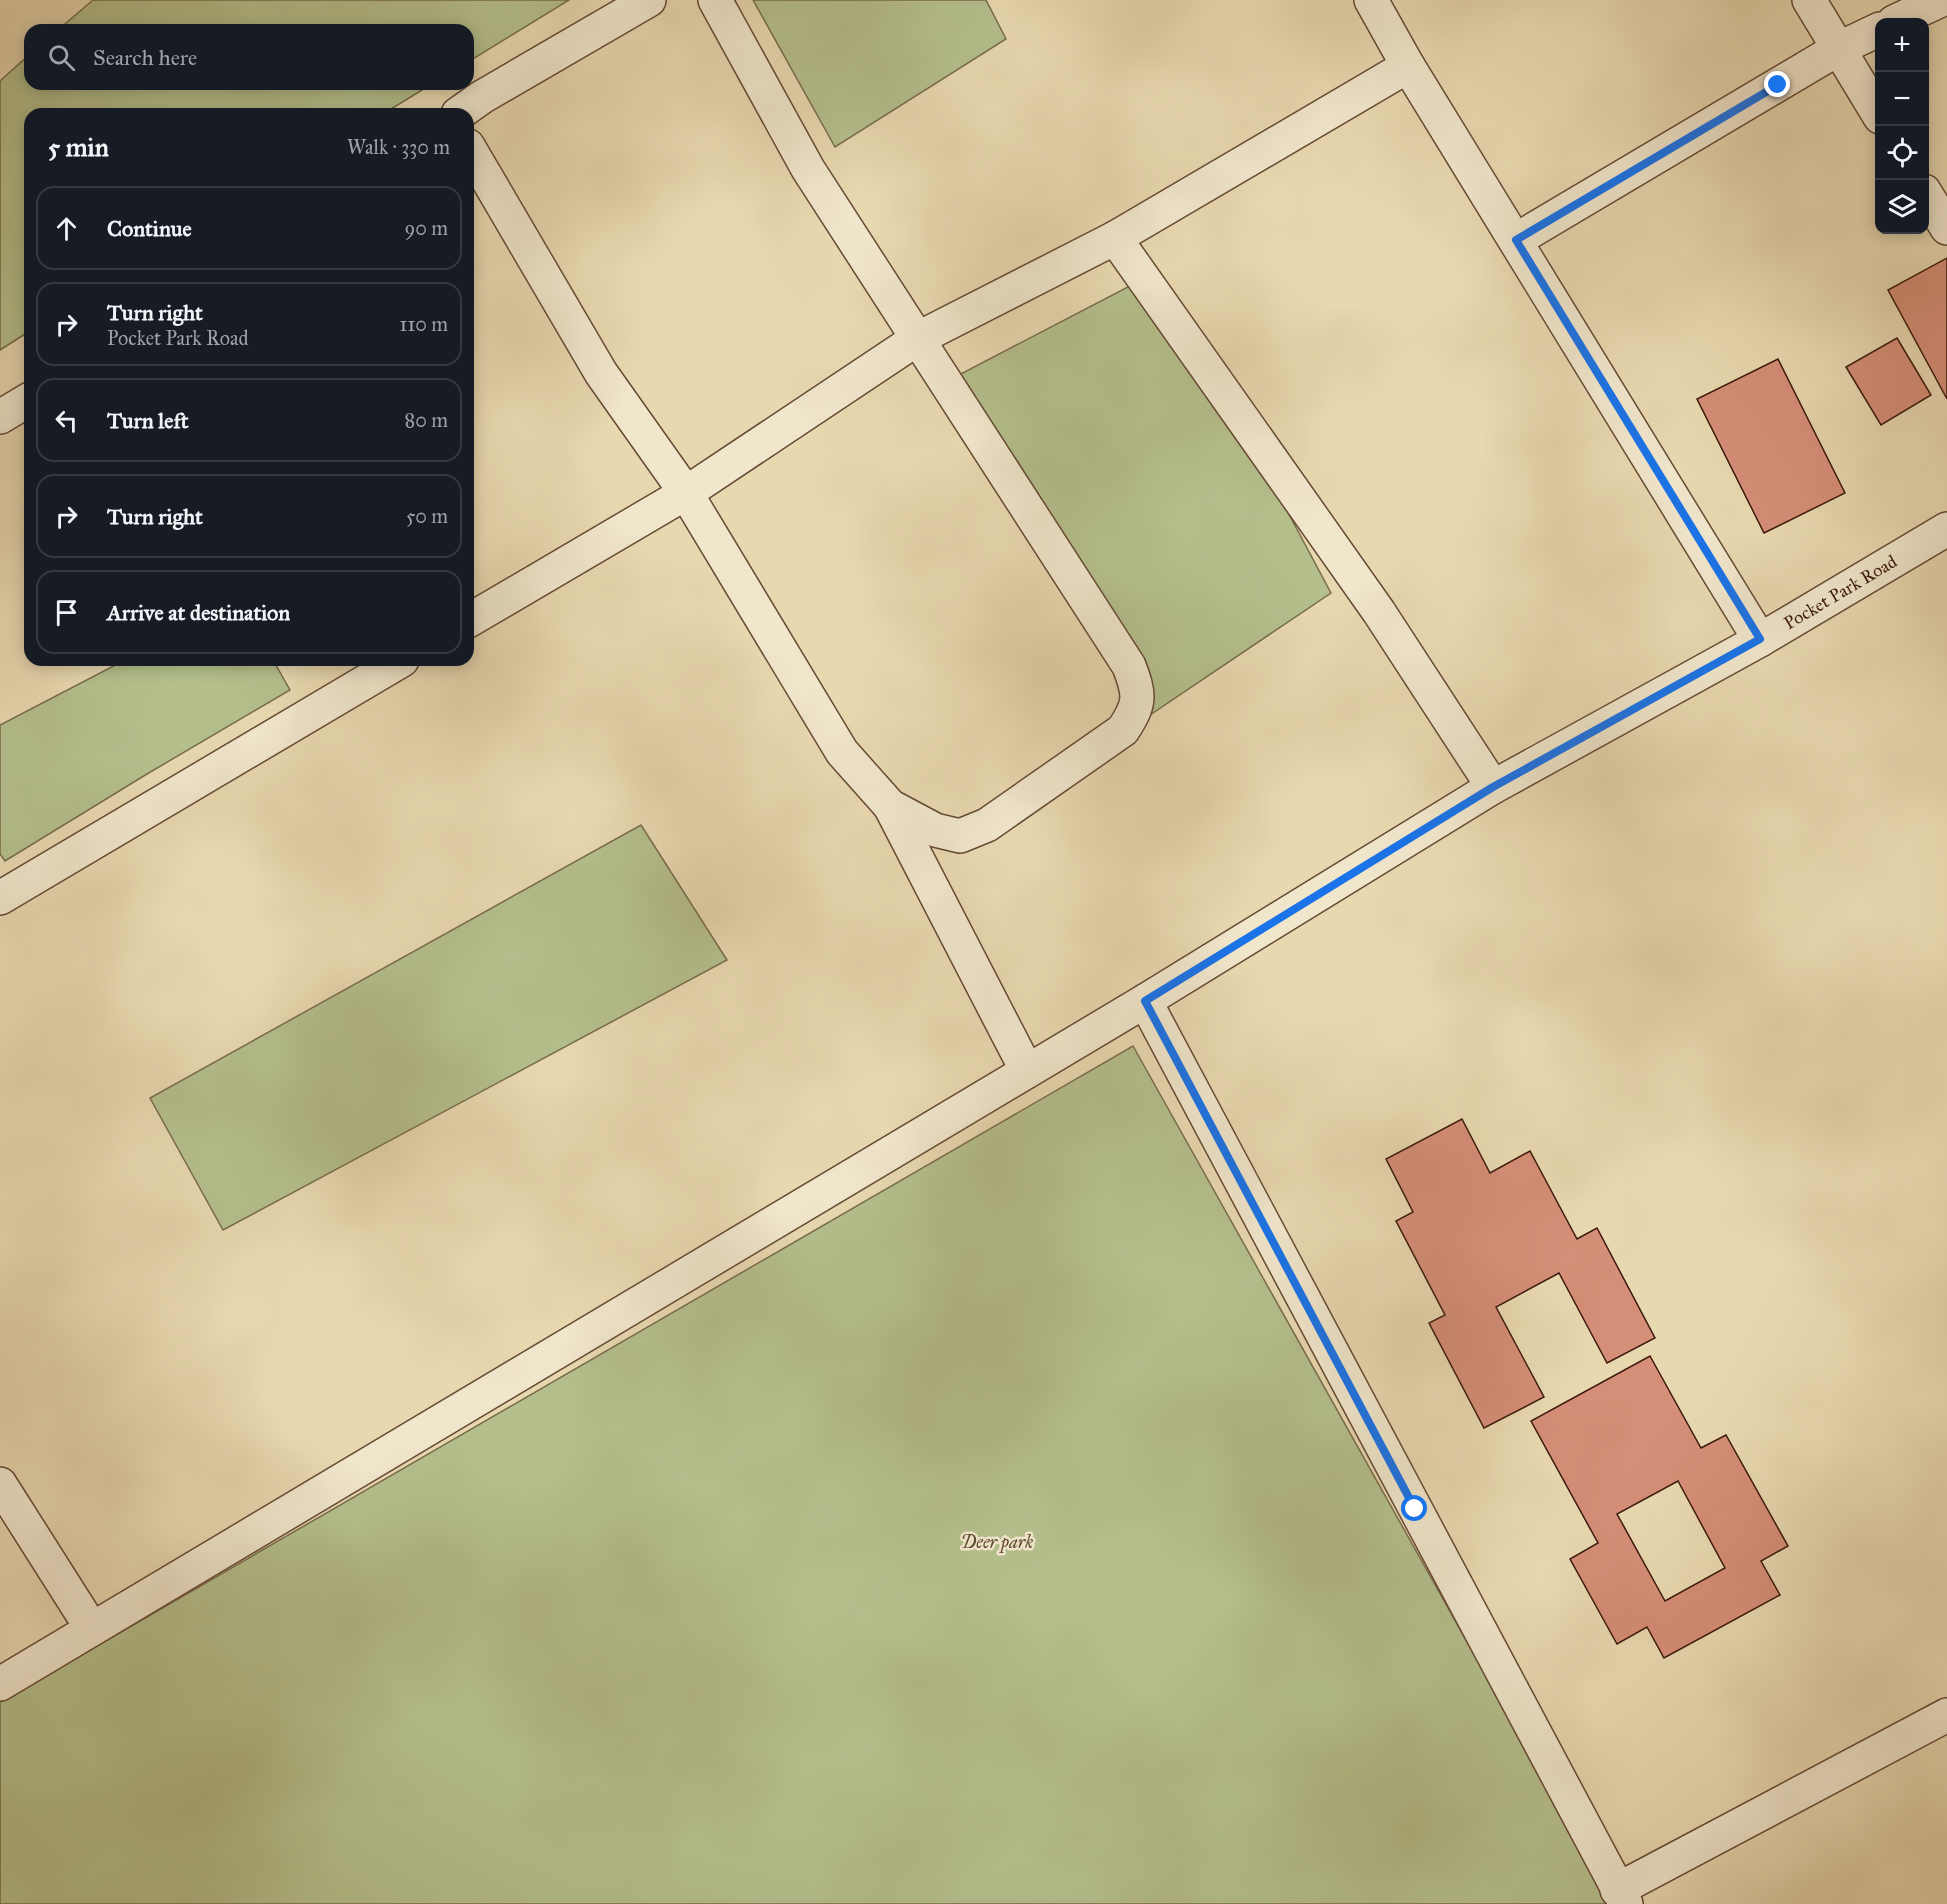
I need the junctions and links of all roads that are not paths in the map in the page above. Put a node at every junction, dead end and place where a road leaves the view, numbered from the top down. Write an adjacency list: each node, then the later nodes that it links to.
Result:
1 (649, 0): 10 (street)
2 (715, 0): 17 (street)
3 (1371, 0): 9 (street)
4 (1809, 0): 8 (street)
5 (1941, 0): 6 (street)
6 (1903, 18)
7 (1875, 31): 8 (street)
8 (1838, 49): 11 (street); 16 (street)
9 (1408, 66): 15 (street); 16 (street)
10 (466, 108)
11 (1875, 109)
12 (474, 156): 20 (street)
13 (1929, 199): 14 (street)
14 (1947, 228)
15 (1115, 238): 17 (street); 25 (street)
16 (1516, 240): 23 (street)
17 (917, 339): 20 (street); 26 (street)
18 (24, 403): 19 (street)
19 (0, 417)
20 (686, 493): 22 (street); 26 (street)
21 (1947, 529): 23 (street, Pocket Park Road)
22 (474, 617)
23 (1760, 639): 25 (street, Pocket Park Road)
24 (392, 666): 27 (street)
25 (1493, 787): 28 (street, Pocket Park Road)
26 (890, 806): 29 (street)
27 (0, 898)
28 (1145, 1001): 29 (street, Pocket Park Road); 34 (street)
29 (1027, 1071): 31 (street, Pocket Park Road)
30 (0, 1484): 31 (street)
31 (92, 1629): 32 (street, Pocket Park Road)
32 (0, 1684)
33 (1947, 1715): 34 (street)
34 (1621, 1897)

